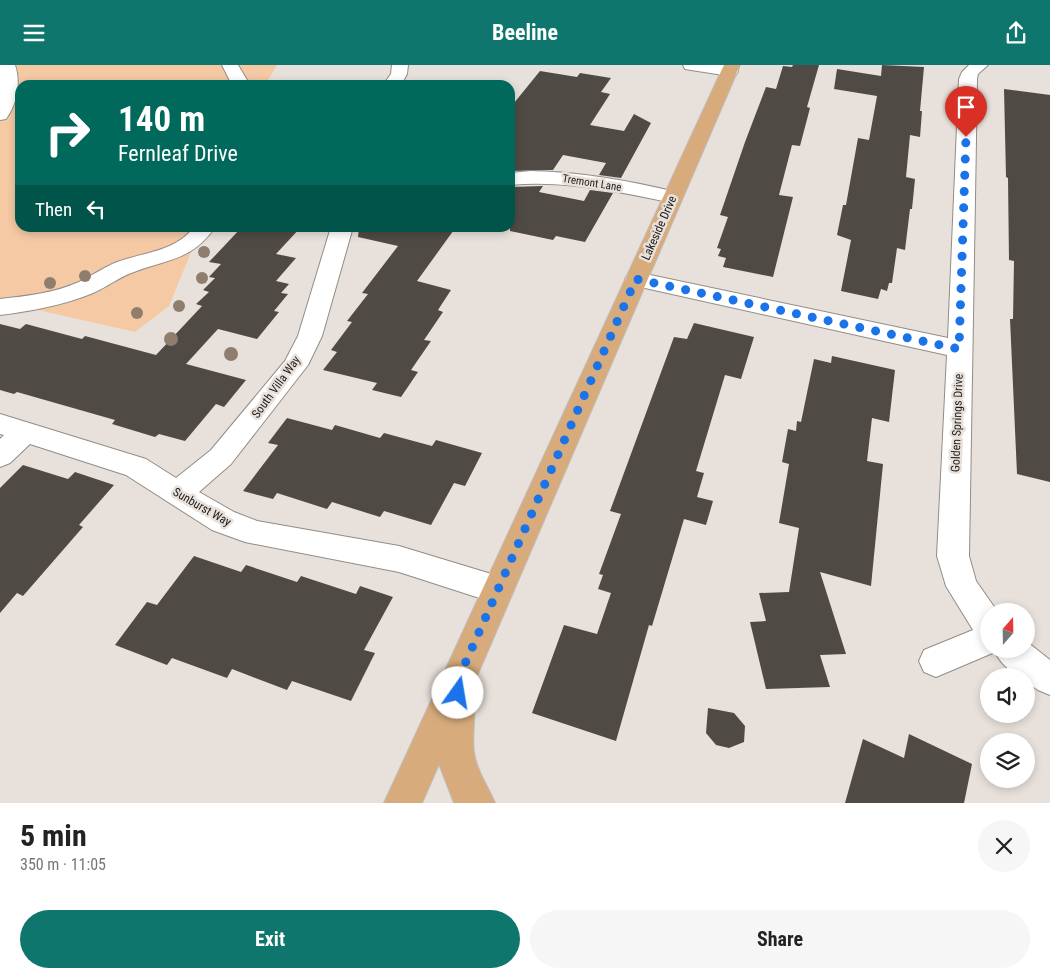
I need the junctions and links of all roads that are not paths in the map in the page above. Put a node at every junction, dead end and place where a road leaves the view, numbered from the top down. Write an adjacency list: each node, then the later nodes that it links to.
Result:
1 (7, 65): 9 (street)
2 (230, 65): 7 (street)
3 (400, 65): 8 (street)
4 (691, 65): 6 (street)
5 (980, 65): 16 (street, Golden Springs Drive)
6 (731, 68): 11 (main road, Lakeside Drive)
7 (238, 80)
8 (395, 80)
9 (0, 115)
10 (515, 179): 11 (street, Tremont Lane)
11 (673, 197): 14 (main road, Lakeside Drive)
12 (202, 232): 15 (street)
13 (341, 232): 19 (street, South Villa Way)
14 (636, 279): 16 (street); 20 (main road, Lakeside Drive)
15 (0, 307)
16 (959, 349): 21 (street, Golden Springs Drive)
17 (13, 428): 18 (street); 19 (street, Sunburst Way)
18 (0, 456)
19 (178, 493): 20 (street, Sunburst Way)
20 (498, 590): 25 (main road, Lakeside Drive)
21 (980, 613)
22 (980, 643): 24 (street)
23 (1021, 658): 26 (street)
24 (936, 661)
25 (460, 675): 27 (main road, Lakeside Drive); 28 (main road)
26 (1050, 679)
27 (403, 803)
28 (476, 803)

